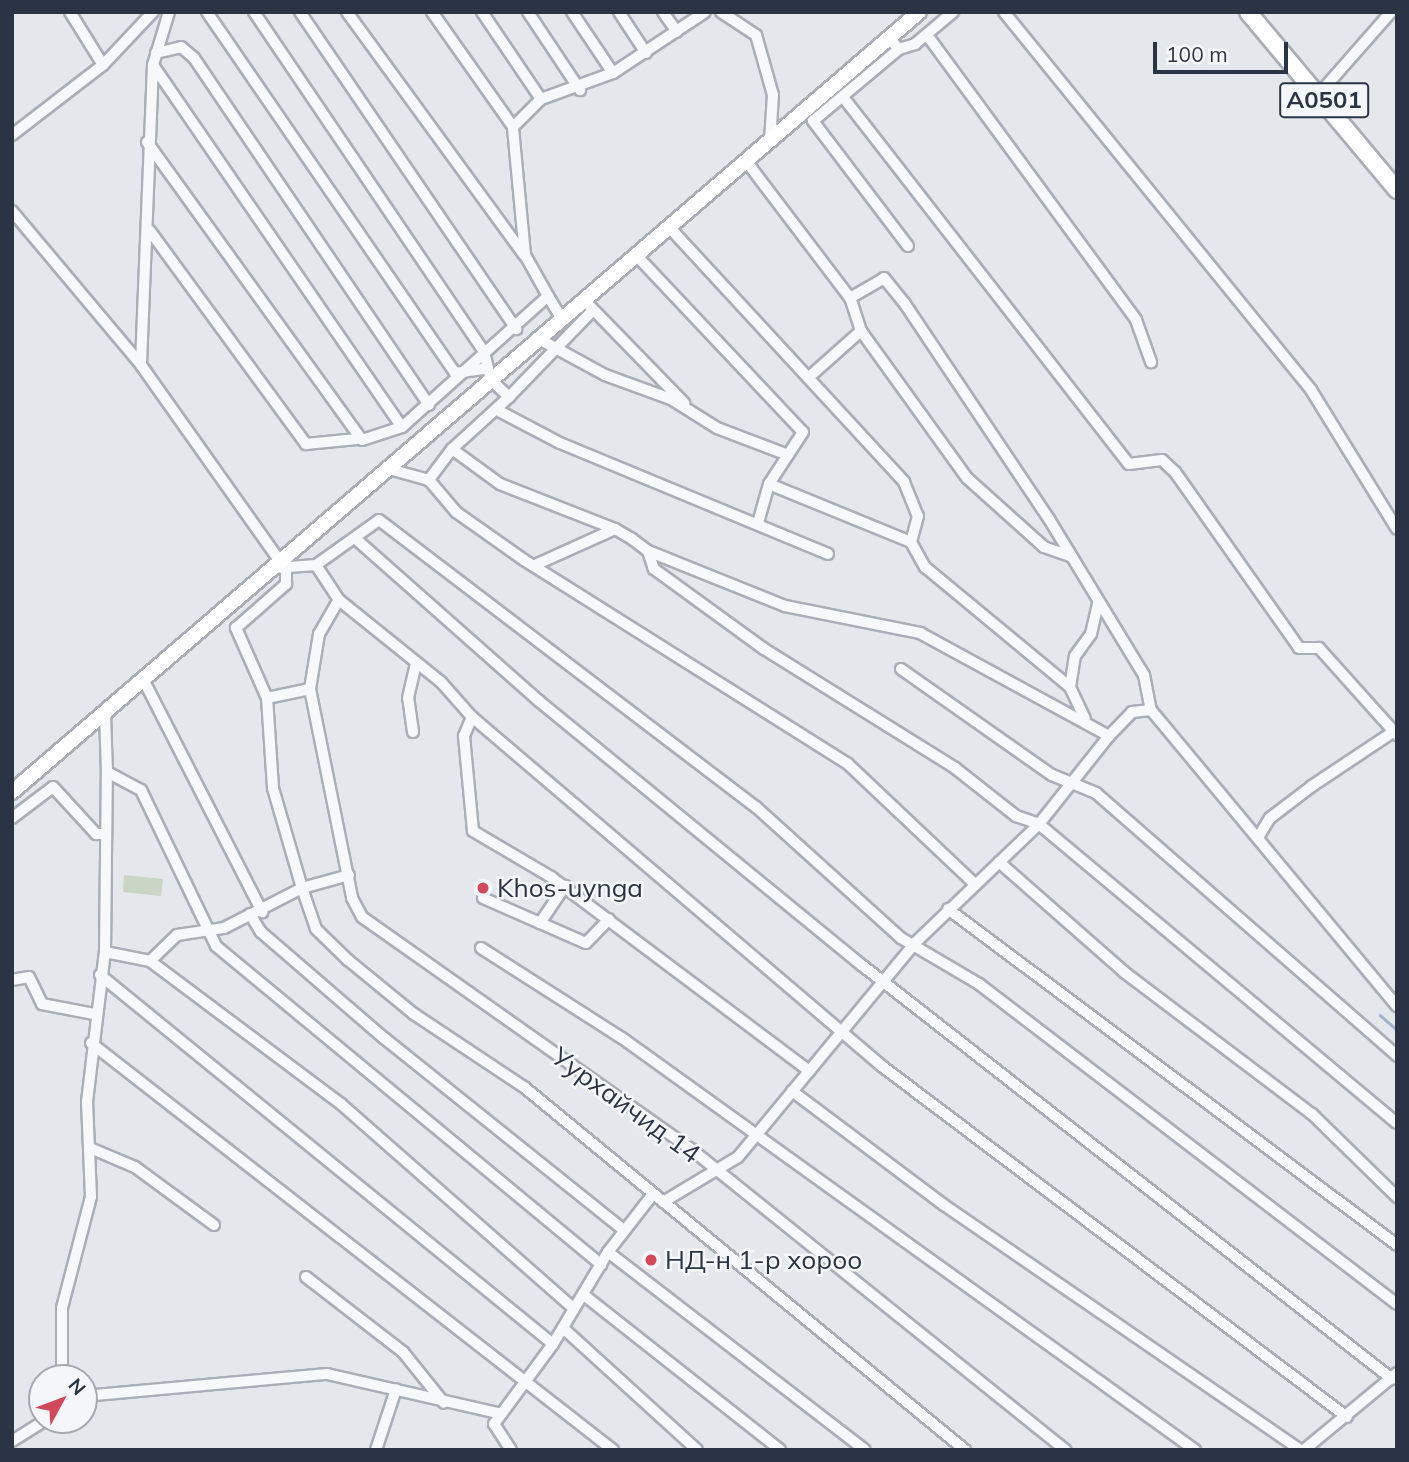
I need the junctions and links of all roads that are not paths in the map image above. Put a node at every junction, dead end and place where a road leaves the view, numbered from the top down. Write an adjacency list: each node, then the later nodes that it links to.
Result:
1 (70, 12): 26 (street)
2 (169, 12): 24 (street)
3 (207, 12): 56 (street)
4 (254, 12): 53 (street)
5 (300, 12): 49 (street)
6 (347, 12): 44 (street)
7 (432, 12): 33 (street)
8 (482, 12): 32 (street)
9 (528, 12): 29 (street)
10 (572, 12): 28 (street)
11 (619, 12): 25 (street)
12 (663, 12): 21 (street)
13 (705, 12): 21 (street)
14 (721, 12): 35 (street)
15 (919, 12): 23 (main road)
16 (953, 12): 22 (street)
17 (1004, 12): 72 (street)
18 (1248, 12): 30 (highway, A0501)
19 (1391, 12): 30 (street)
20 (149, 13): 26 (street)
21 (677, 32): 25 (street)
22 (926, 35): 23 (street); 54 (street)
23 (894, 44): 31 (street); 35 (main road)
24 (156, 53): 27 (street); 60 (street)
25 (646, 53): 28 (street)
26 (103, 65): 34 (street)
27 (153, 65): 36 (street); 63 (street)
28 (613, 73): 29 (street)
29 (580, 90): 32 (street)
30 (1319, 94): 38 (highway, A0501)
31 (843, 97): 42 (street); 94 (street)
32 (541, 99): 33 (street)
33 (513, 127): 44 (street)
34 (12, 135)
35 (770, 140): 37 (main road)
36 (147, 142): 41 (street); 64 (street)
37 (746, 162): 40 (main road); 46 (street)
38 (1397, 190)
39 (12, 211): 55 (street)
40 (669, 227): 43 (main road); 58 (street)
41 (149, 230): 55 (street); 64 (street)
42 (908, 246)
43 (636, 255): 47 (main road); 66 (street)
44 (525, 256): 45 (street)
45 (548, 296): 48 (street); 49 (street)
46 (850, 298): 50 (street); 77 (street)
47 (589, 305): 48 (main road); 52 (street); 62 (street)
48 (562, 319): 51 (main road)
49 (516, 330): 53 (street)
50 (862, 331): 58 (street); 77 (street)
51 (539, 339): 52 (street); 57 (main road)
52 (554, 346): 59 (street); 62 (street)
53 (484, 352): 56 (street); 57 (street)
54 (1151, 362)
55 (141, 365): 80 (street)
56 (455, 373): 57 (street); 60 (street)
57 (488, 375): 59 (street); 67 (main road)
58 (808, 378): 74 (street)
59 (509, 397): 61 (street)
60 (429, 405): 63 (street)
61 (499, 411): 65 (street); 70 (street)
62 (696, 415): 66 (street)
63 (402, 427): 64 (street)
64 (357, 439)
65 (452, 449): 68 (street); 71 (street)
66 (788, 455): 69 (street)
67 (389, 469): 68 (street); 80 (main road)
68 (429, 480): 79 (street)
69 (769, 484): 70 (street); 74 (street)
70 (758, 523): 76 (street)
71 (615, 529): 75 (street); 79 (street)
72 (1397, 529)
73 (357, 540): 78 (street); 115 (street); 121 (street)
74 (911, 542): 86 (street)
75 (648, 551): 92 (street); 100 (street)
76 (828, 554)
77 (1070, 556): 82 (street)
78 (316, 565): 80 (street); 81 (street)
79 (535, 565): 105 (street)
80 (281, 567): 85 (main road); 88 (street)
81 (339, 600): 83 (street); 87 (street)
82 (1098, 603): 86 (street); 89 (street)
83 (416, 663): 91 (street); 93 (street)
84 (901, 669): 97 (street)
85 (143, 679): 90 (main road); 110 (street)
86 (1070, 687): 92 (street)
87 (310, 689): 88 (street); 104 (street, Уурхайчид 14)
88 (267, 698): 107 (street)
89 (1151, 710): 95 (street); 102 (street)
90 (105, 713): 96 (street); 98 (main road)
91 (472, 717): 106 (street); 126 (street)
92 (1085, 720): 95 (street)
93 (413, 732)
94 (1395, 734): 102 (street)
95 (1109, 736): 97 (street)
96 (107, 772): 101 (street); 114 (street)
97 (1074, 780): 100 (street); 128 (street)
98 (12, 792)
99 (12, 818): 101 (street)
100 (1039, 824): 103 (street); 131 (street)
101 (103, 834): 117 (street)
102 (1259, 836): 123 (street)
103 (999, 862): 105 (street); 136 (street)
104 (349, 875): 107 (street); 134 (street, Уурхайчид 14)
105 (974, 883): 109 (street)
106 (565, 886): 112 (street); 113 (street)
107 (302, 888): 110 (street); 135 (street)
108 (483, 898): 113 (street)
109 (948, 909): 115 (street); 140 (street)
110 (262, 912): 111 (street)
111 (250, 914): 114 (street); 139 (street)
112 (610, 919): 113 (street); 129 (street)
113 (540, 923)
114 (204, 928): 118 (street); 142 (street)
115 (915, 943): 121 (street); 145 (street)
116 (481, 948): 132 (street)
117 (105, 952): 118 (street); 119 (street)
118 (150, 961): 146 (street)
119 (100, 975): 125 (street); 148 (street)
120 (12, 980): 125 (street)
121 (886, 982): 126 (street); 150 (street)
122 (1397, 988): 123 (street)
123 (1386, 993): 124 (street)
124 (1397, 1006)
125 (94, 1014): 127 (street)
126 (846, 1031): 129 (street); 156 (street)
127 (91, 1043): 133 (street); 151 (street)
128 (1397, 1056)
129 (809, 1071): 130 (street)
130 (792, 1091): 132 (street); 168 (street)
131 (1397, 1123)
132 (756, 1136): 134 (street); 167 (street)
133 (90, 1148): 138 (street); 149 (street)
134 (719, 1174): 137 (street); 166 (street, Уурхайчид 14)
135 (653, 1194): 137 (street); 139 (street)
136 (1397, 1197)
137 (663, 1202): 165 (street)
138 (215, 1225)
139 (622, 1228): 141 (street)
140 (1397, 1245)
141 (608, 1252): 142 (street); 164 (street)
142 (601, 1265): 144 (street)
143 (306, 1277): 154 (street)
144 (584, 1295): 146 (street); 163 (street)
145 (1397, 1304)
146 (573, 1308): 147 (street)
147 (563, 1328): 148 (street); 162 (street)
148 (553, 1344): 151 (street)
149 (62, 1364)
150 (1394, 1376): 156 (street)
151 (525, 1385): 155 (street); 161 (street)
152 (396, 1389): 153 (street); 154 (street); 159 (street)
153 (98, 1395)
154 (444, 1403): 155 (street)
155 (501, 1414): 160 (street)
156 (1347, 1417): 168 (street)
157 (28, 1431): 158 (street)
158 (12, 1441)
159 (376, 1450)
160 (511, 1450)
161 (613, 1450)
162 (697, 1450)
163 (779, 1450)
164 (865, 1450)
165 (965, 1450)
166 (1066, 1450)
167 (1195, 1450)
168 (1302, 1450)

